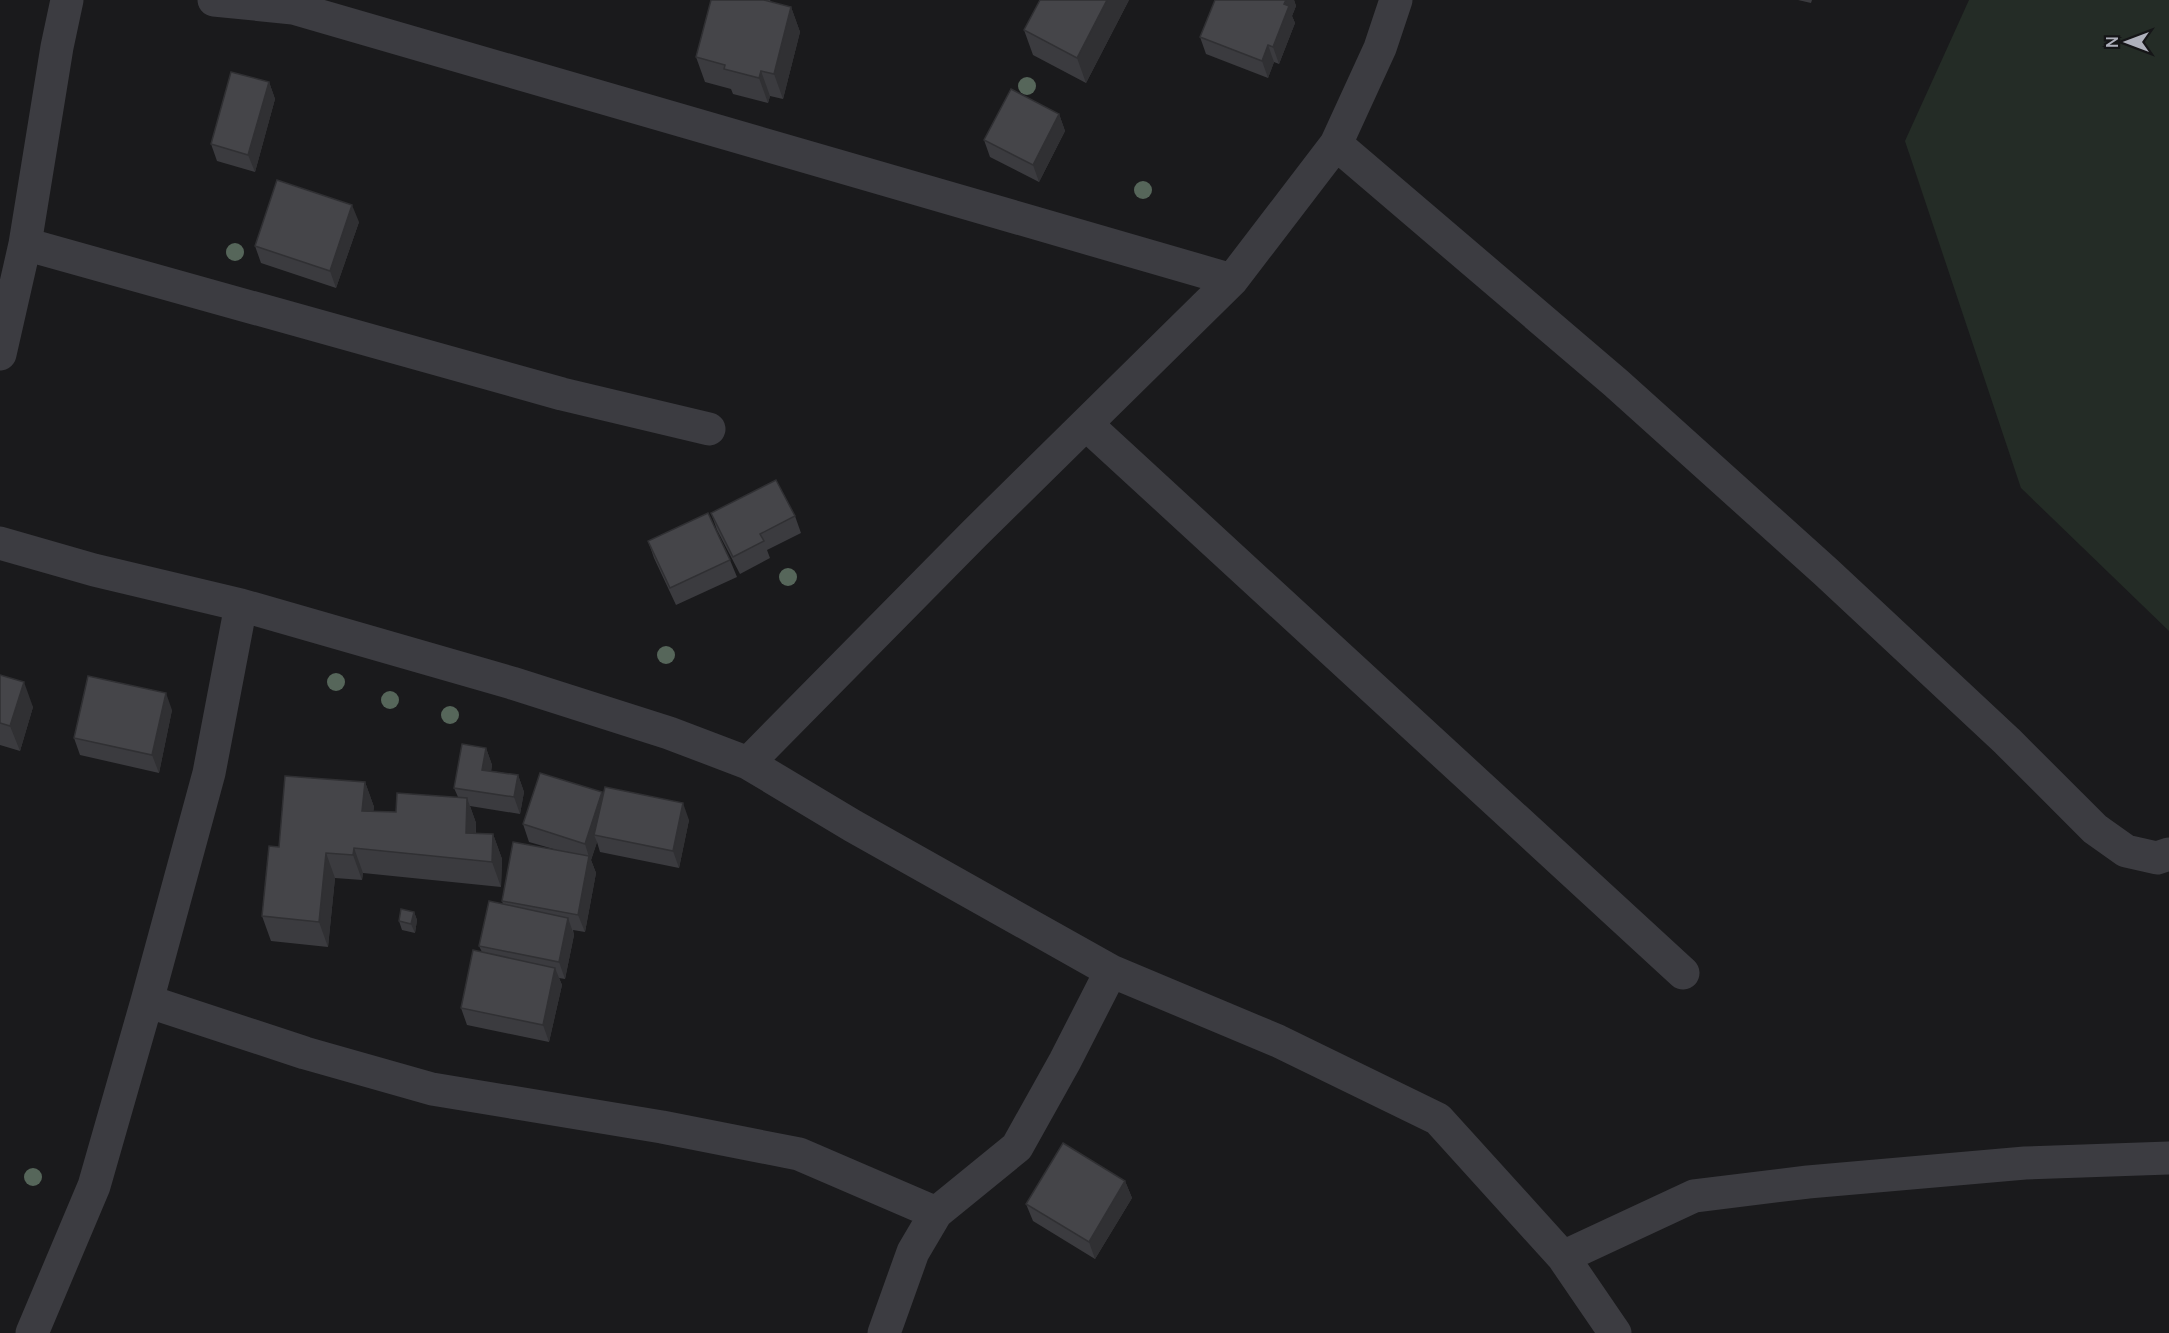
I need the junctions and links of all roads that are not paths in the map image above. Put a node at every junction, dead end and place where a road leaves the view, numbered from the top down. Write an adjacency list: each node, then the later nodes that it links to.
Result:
1 (67, 0): 6 (street)
2 (214, 0): 4 (street)
3 (1396, 0): 5 (street)
4 (294, 4): 7 (street)
5 (1336, 144): 7 (street); 14 (street)
6 (25, 244): 8 (street); 10 (street)
7 (1233, 280): 9 (street)
8 (0, 354)
9 (1086, 424): 13 (street); 16 (street)
10 (709, 429)
11 (0, 543): 12 (street)
12 (241, 605): 13 (street); 17 (street)
13 (748, 763): 15 (street)
14 (2169, 854)
15 (1111, 971): 19 (street); 20 (street)
16 (1683, 973)
17 (147, 1001): 19 (street); 21 (street)
18 (2169, 1158): 20 (street)
19 (936, 1213): 22 (street)
20 (1563, 1257): 23 (street)
21 (32, 1333)
22 (884, 1333)
23 (1615, 1333)

